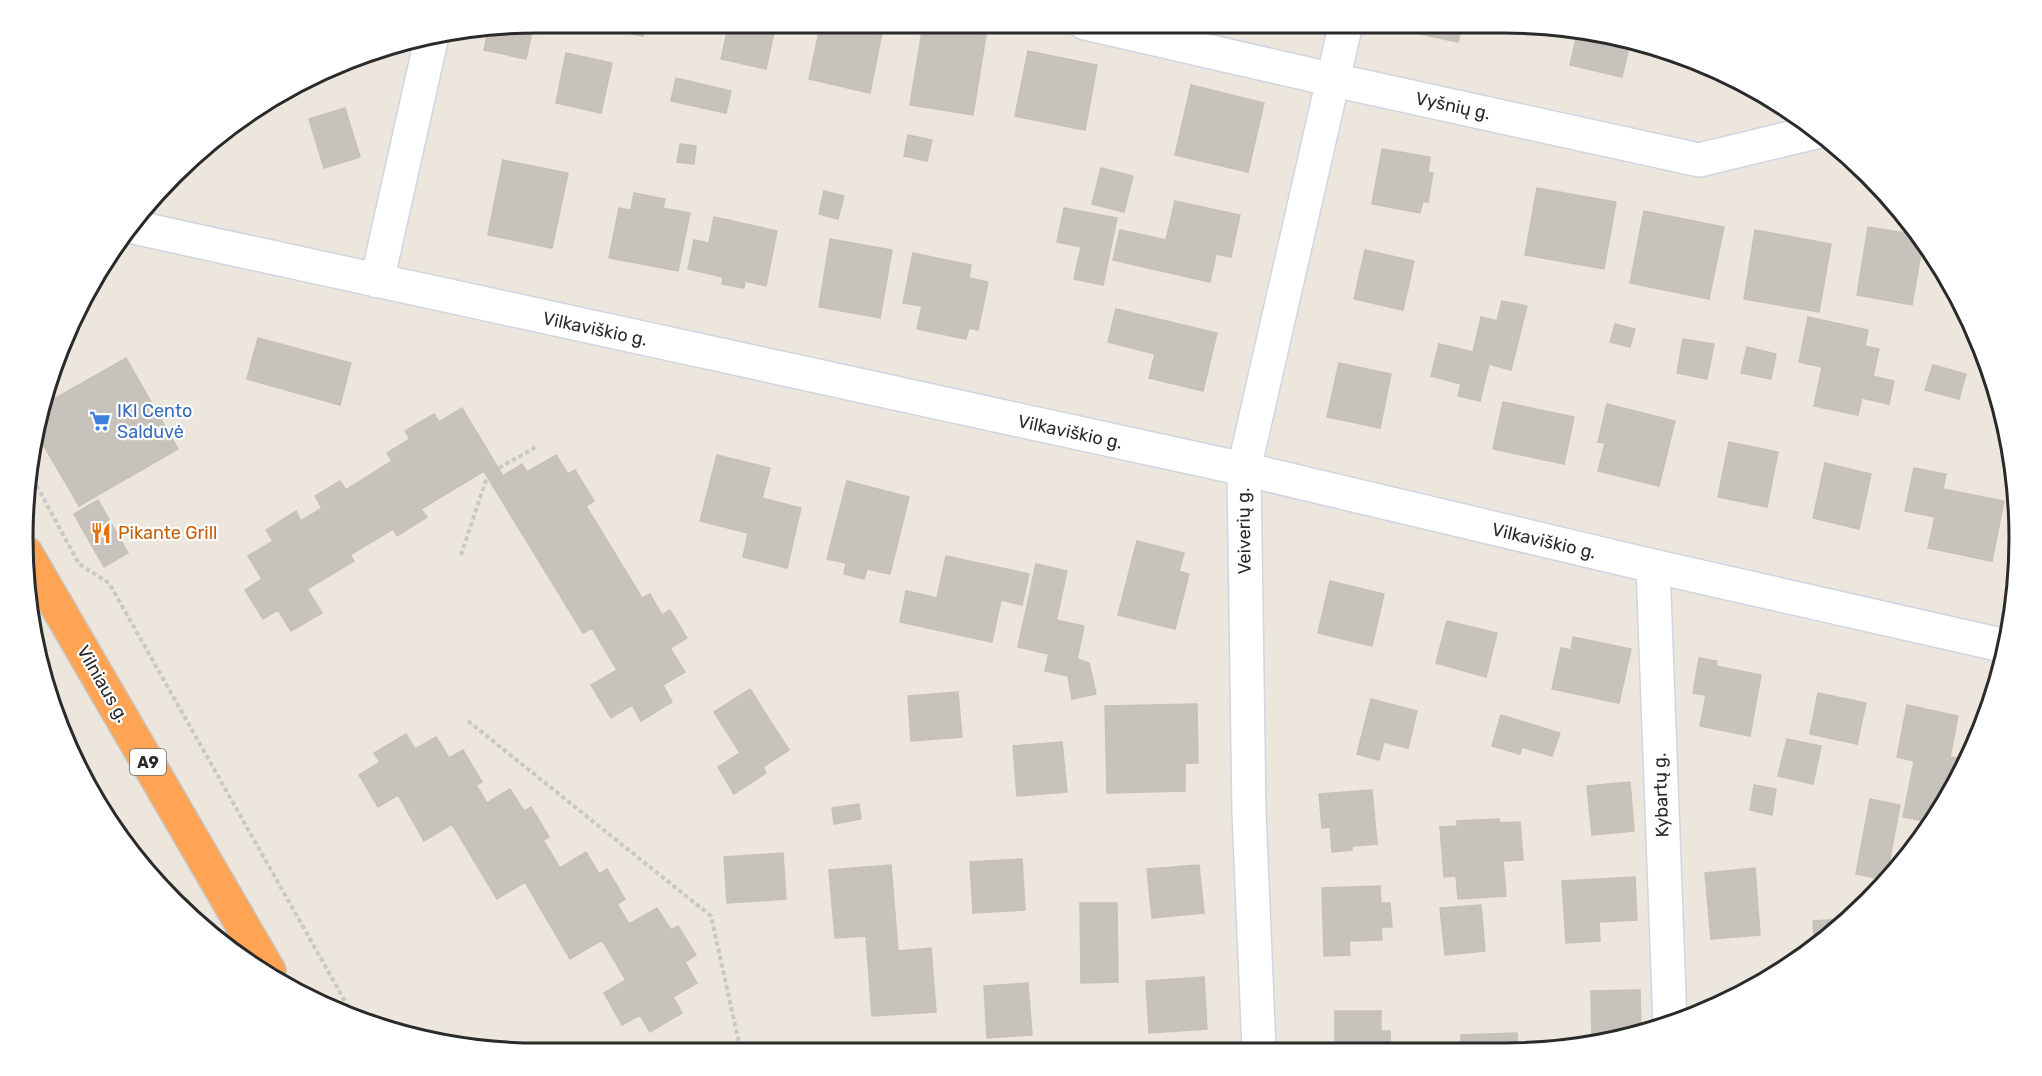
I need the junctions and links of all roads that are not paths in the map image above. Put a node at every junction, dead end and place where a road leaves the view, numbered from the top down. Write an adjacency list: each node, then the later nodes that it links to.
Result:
1 (1129, 33): 4 (street, Vyšnių g.)
2 (1344, 33): 4 (street, Veiverių g.)
3 (430, 45): 7 (street)
4 (1334, 80): 5 (street, Vyšnių g.); 8 (street, Veiverių g.)
5 (1807, 134)
6 (139, 228): 7 (street, Vilkaviškio g.)
7 (377, 281): 8 (street, Vilkaviškio g.)
8 (1244, 469): 10 (street, Vilkaviškio g.); 14 (street, Veiverių g.)
9 (34, 567): 12 (highway, Vilniaus g. / A9)
10 (1653, 567): 11 (street, Vilkaviškio g.); 13 (street, Kybartų g.)
11 (1997, 644)
12 (264, 962)
13 (1670, 1015)
14 (1258, 1043)

